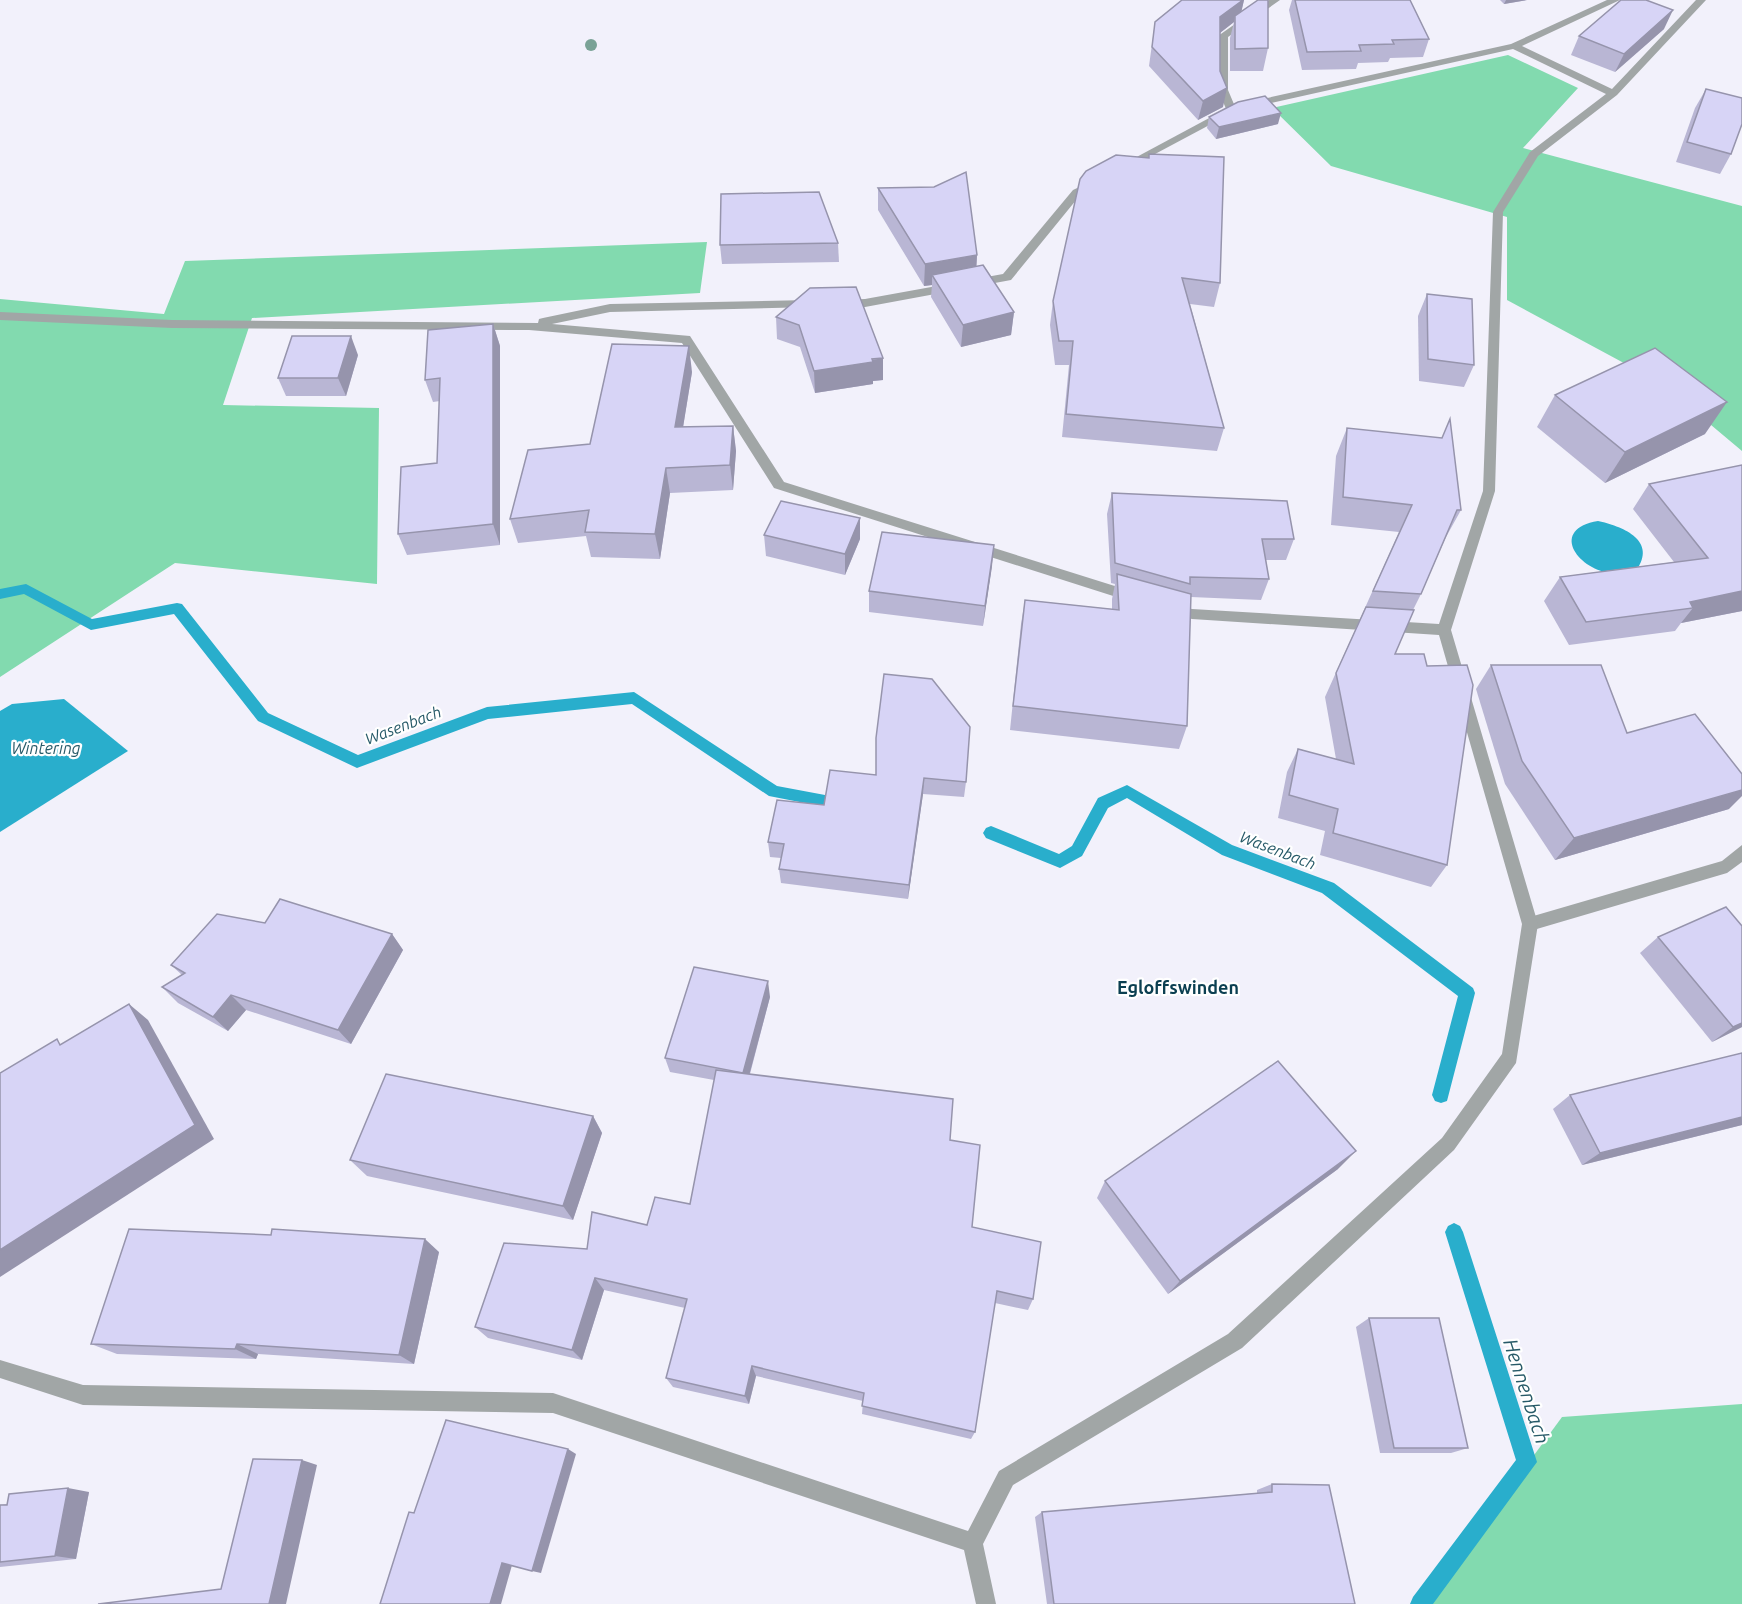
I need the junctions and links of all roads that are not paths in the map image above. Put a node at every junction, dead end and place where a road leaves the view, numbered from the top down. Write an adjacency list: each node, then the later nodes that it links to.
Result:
1 (1275, 0): 6 (street)
2 (1615, 0): 4 (street)
3 (1701, 0): 5 (street)
4 (1514, 46): 5 (street); 6 (street)
5 (1613, 93): 9 (street)
6 (1231, 109): 8 (street)
7 (0, 316): 8 (street)
8 (529, 326): 9 (street)
9 (1444, 630): 11 (street)
10 (1742, 852): 11 (street)
11 (1530, 924): 13 (street)
12 (0, 1369): 13 (street)
13 (973, 1543): 14 (street)
14 (986, 1604)

